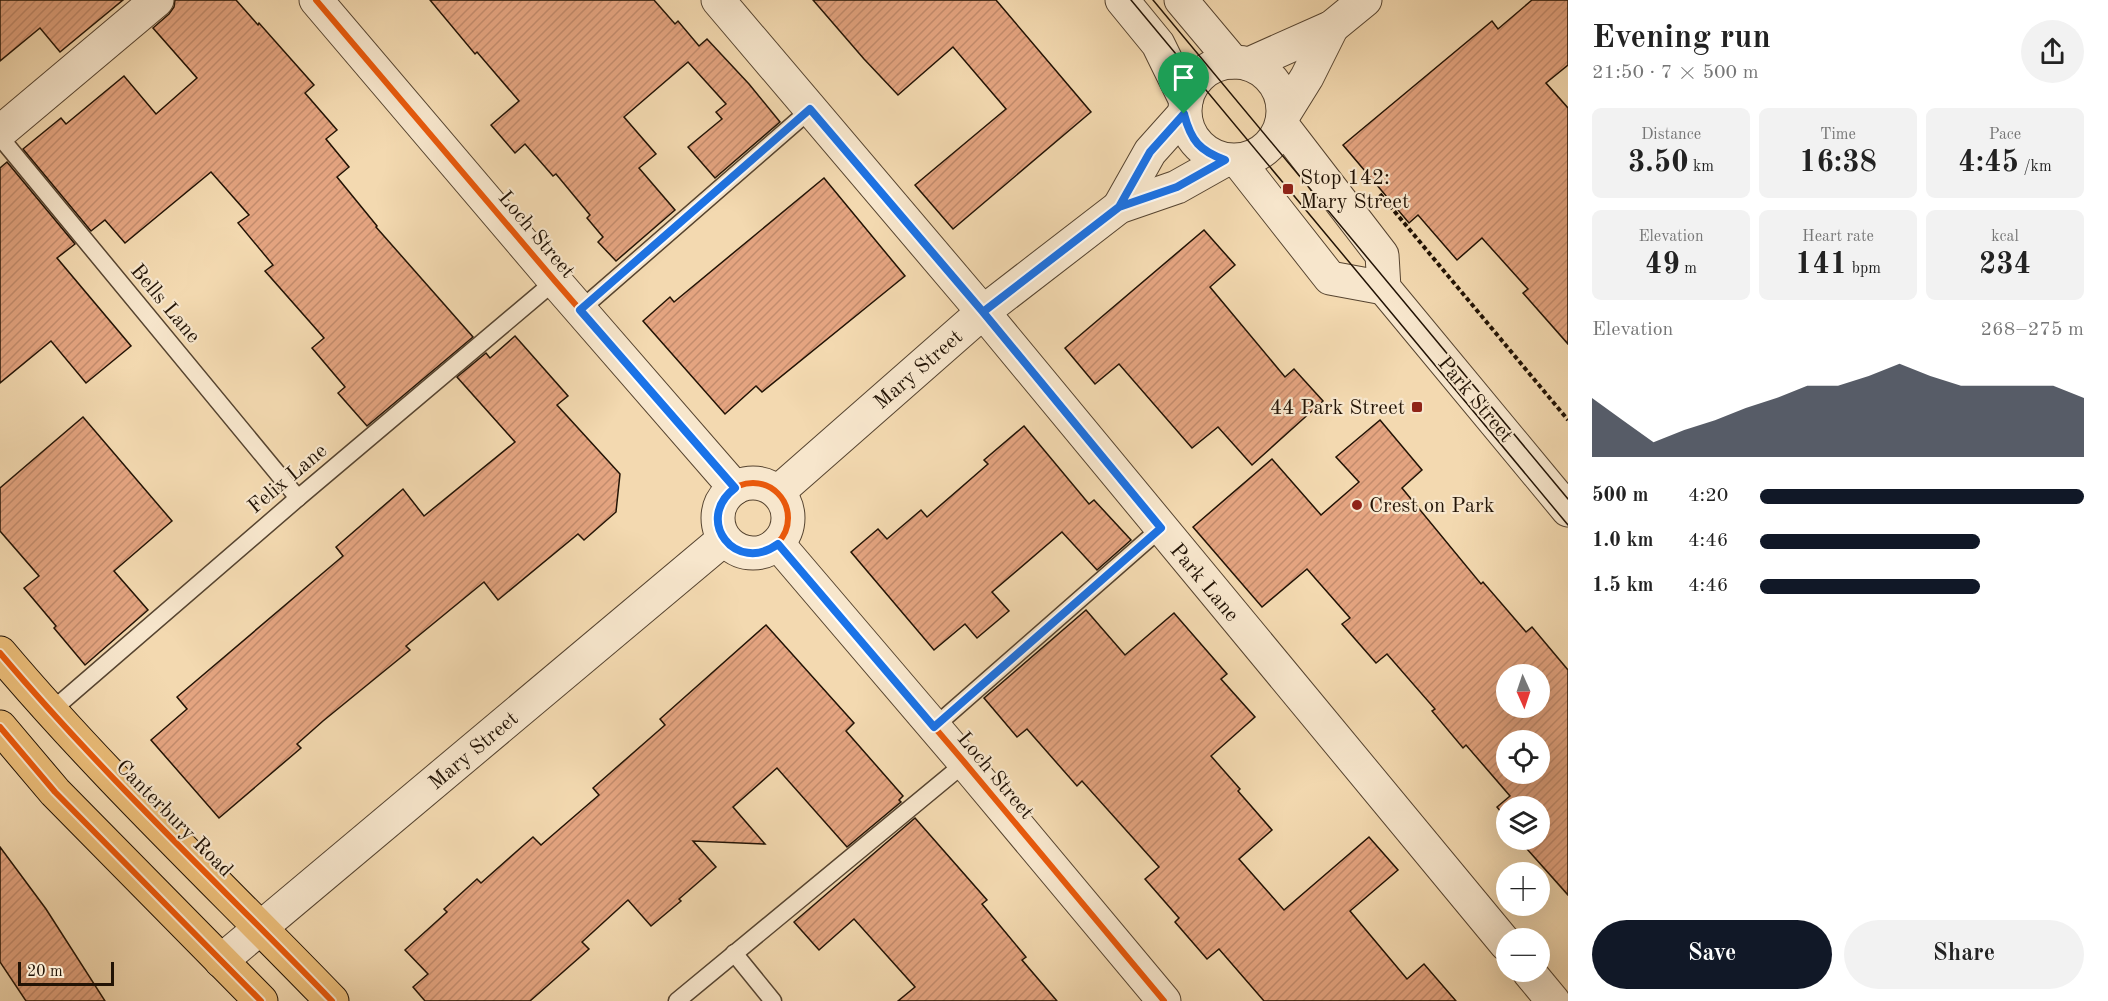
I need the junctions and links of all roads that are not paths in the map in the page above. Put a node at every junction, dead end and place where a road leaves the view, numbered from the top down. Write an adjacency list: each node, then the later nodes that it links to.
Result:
1 (157, 0): 12 (street)
2 (316, 0): 16 (street, Loch Street)
3 (718, 0): 10 (street, Park Lane)
4 (1122, 0): 9 (street)
5 (1181, 0): 8 (street)
6 (1365, 0): 7 (street)
7 (1332, 27): 8 (street); 11 (street)
8 (1241, 63): 9 (street); 11 (street)
9 (1185, 108): 14 (street); 15 (street, Mary Street)
10 (810, 109): 18 (lane); 19 (street, Park Lane)
11 (1283, 119): 14 (street); 17 (street)
12 (0, 132)
13 (0, 137): 22 (lane, Bells Lane)
14 (1231, 160): 15 (street, Mary Street); 17 (street)
15 (1119, 207): 19 (street, Mary Street)
16 (555, 281): 18 (street, Loch Street); 22 (lane, Felix Lane)
17 (1384, 288): 23 (street, Park Street)
18 (580, 310): 20 (street, Loch Street)
19 (983, 312): 21 (street, Mary Street); 24 (street, Park Lane)
20 (735, 488): 21 (street); 25 (street)
21 (778, 492): 26 (street)
22 (298, 498): 28 (lane, Felix Lane)
23 (1568, 510)
24 (1161, 528): 30 (lane); 33 (street, Park Lane)
25 (724, 539): 26 (street); 32 (street, Mary Street)
26 (778, 544): 30 (street, Loch Street)
27 (0, 653): 28 (main road, Canterbury Road)
28 (50, 712): 32 (main road, Canterbury Road)
29 (0, 727): 35 (main road)
30 (934, 727): 31 (street, Loch Street)
31 (965, 763): 34 (lane); 41 (street, Loch Street)
32 (261, 927): 35 (street, Mary Street); 38 (main road, Canterbury Road)
33 (1496, 932)
34 (734, 953): 39 (lane); 40 (lane)
35 (221, 960): 37 (main road)
36 (1537, 982): 42 (street)
37 (261, 1001)
38 (332, 1001)
39 (677, 1001)
40 (772, 1001)
41 (1164, 1001)
42 (1553, 1001)

